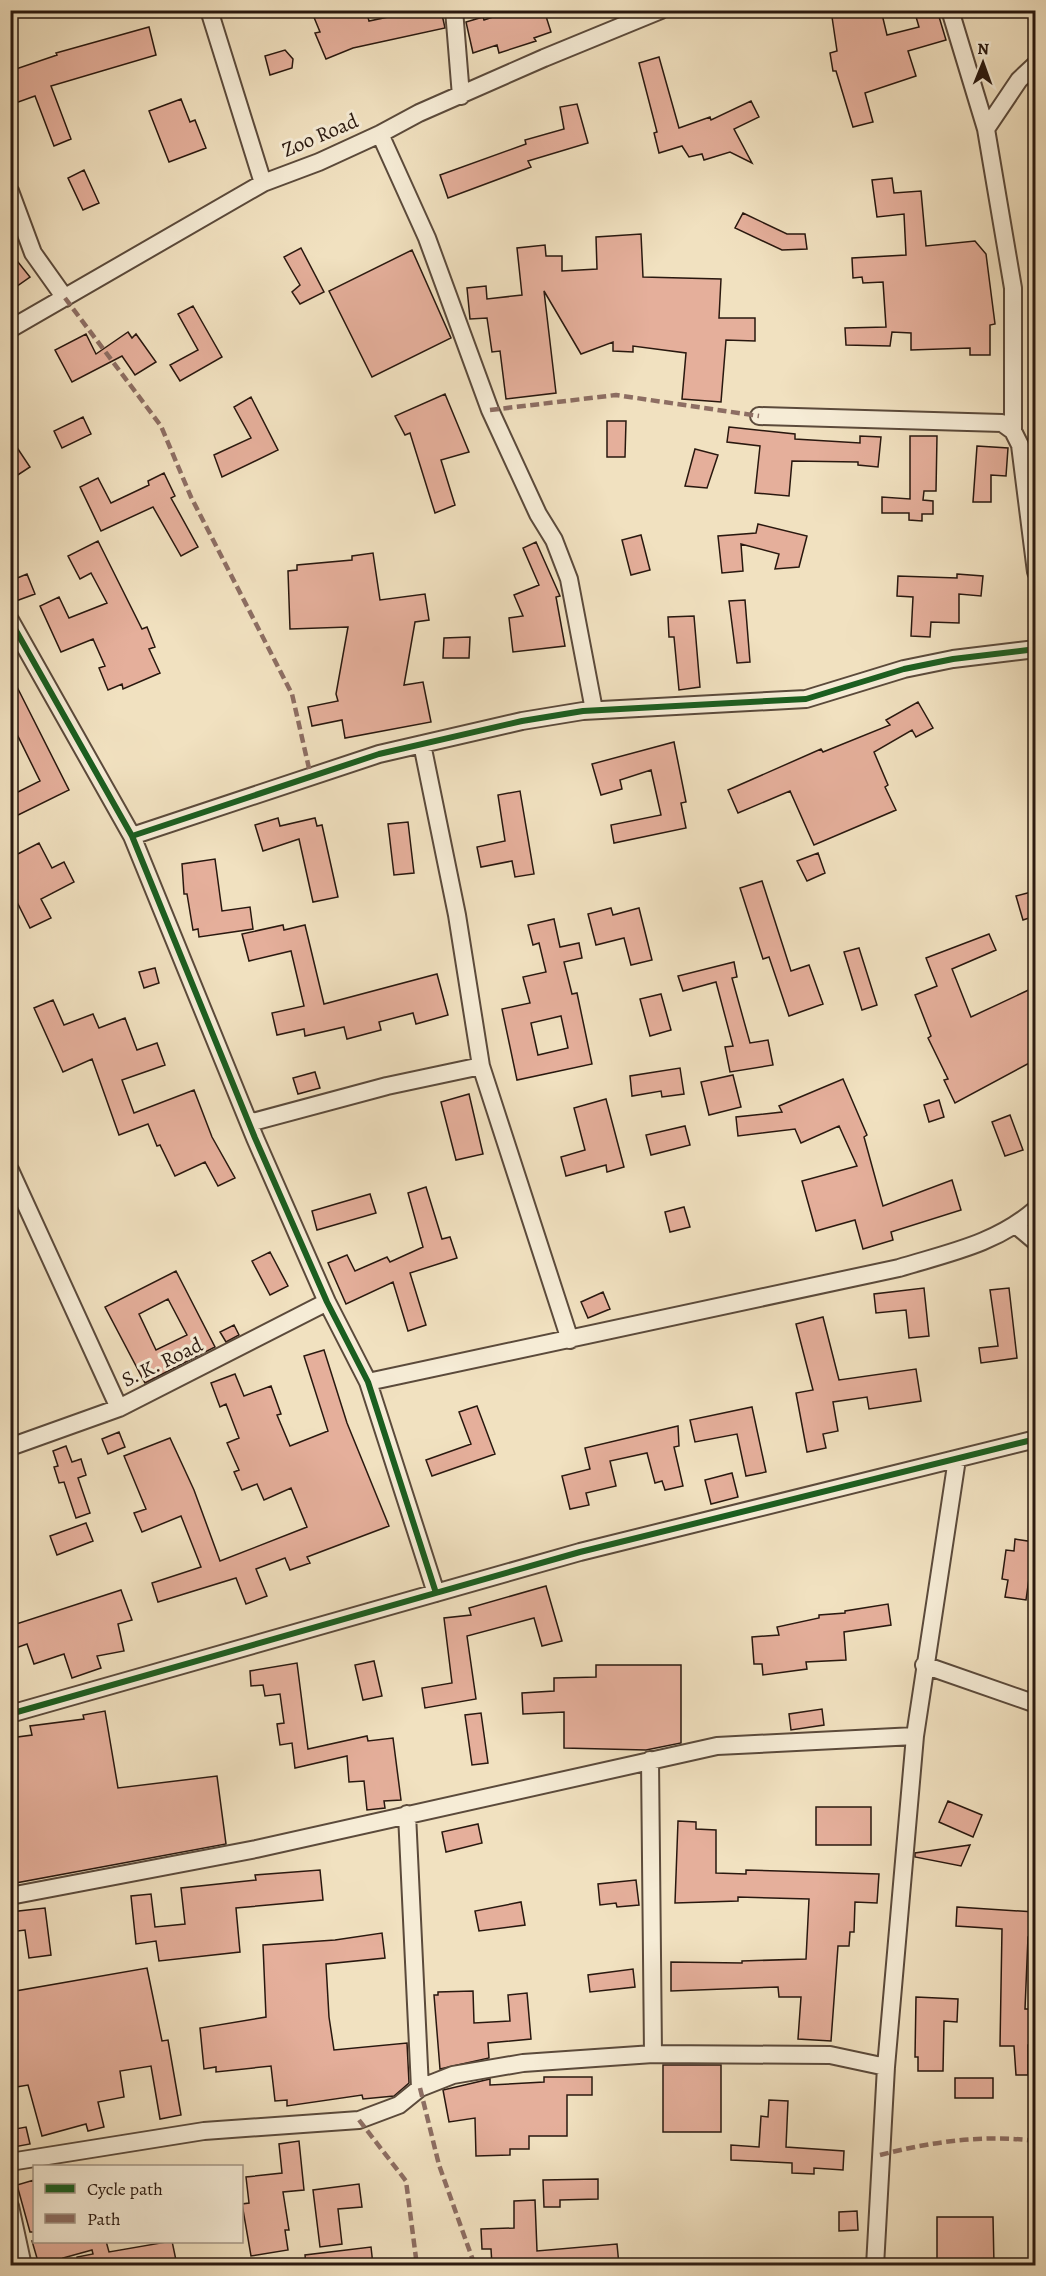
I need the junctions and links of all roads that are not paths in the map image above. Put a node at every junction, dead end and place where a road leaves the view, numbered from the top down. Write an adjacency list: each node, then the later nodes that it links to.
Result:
1 (209, 10): 9 (street)
2 (454, 10): 6 (street)
3 (661, 10): 6 (street, Zoo Road)
4 (950, 10): 7 (street)
5 (1035, 64): 7 (street)
6 (461, 96): 8 (street, Zoo Road)
7 (986, 129): 14 (street)
8 (380, 134): 9 (street, Zoo Road); 18 (street)
9 (263, 183): 11 (street, Zoo Road)
10 (10, 191): 11 (street)
11 (65, 298): 12 (street, Zoo Road)
12 (10, 329)
13 (759, 416): 14 (street)
14 (1013, 431): 15 (street)
15 (1035, 572)
16 (13, 631): 20 (street)
17 (1035, 649): 18 (street)
18 (594, 710): 19 (street)
19 (422, 744): 20 (street); 21 (street)
20 (132, 836): 22 (street)
21 (481, 1066): 22 (street); 28 (street)
22 (249, 1123): 27 (street)
23 (12, 1175): 30 (street)
24 (1035, 1209): 25 (street)
25 (1017, 1226): 26 (street); 28 (street)
26 (1035, 1242)
27 (327, 1302): 29 (street); 30 (street, S. K. Road)
28 (570, 1340): 29 (street)
29 (368, 1382): 34 (street)
30 (119, 1408): 32 (street, S. K. Road)
31 (1035, 1439): 33 (street)
32 (10, 1447)
33 (957, 1459): 34 (street); 35 (street)
34 (436, 1593): 37 (street)
35 (924, 1665): 36 (street); 38 (street)
36 (1035, 1704)
37 (10, 1714)
38 (915, 1736): 39 (street); 43 (street)
39 (650, 1760): 40 (street); 42 (street)
40 (407, 1814): 41 (street); 44 (street)
41 (10, 1896)
42 (653, 2054): 43 (street); 44 (street)
43 (886, 2067): 48 (street)
44 (420, 2088): 45 (street)
45 (10, 2162)
46 (10, 2206): 47 (street)
47 (23, 2265)
48 (875, 2265)

